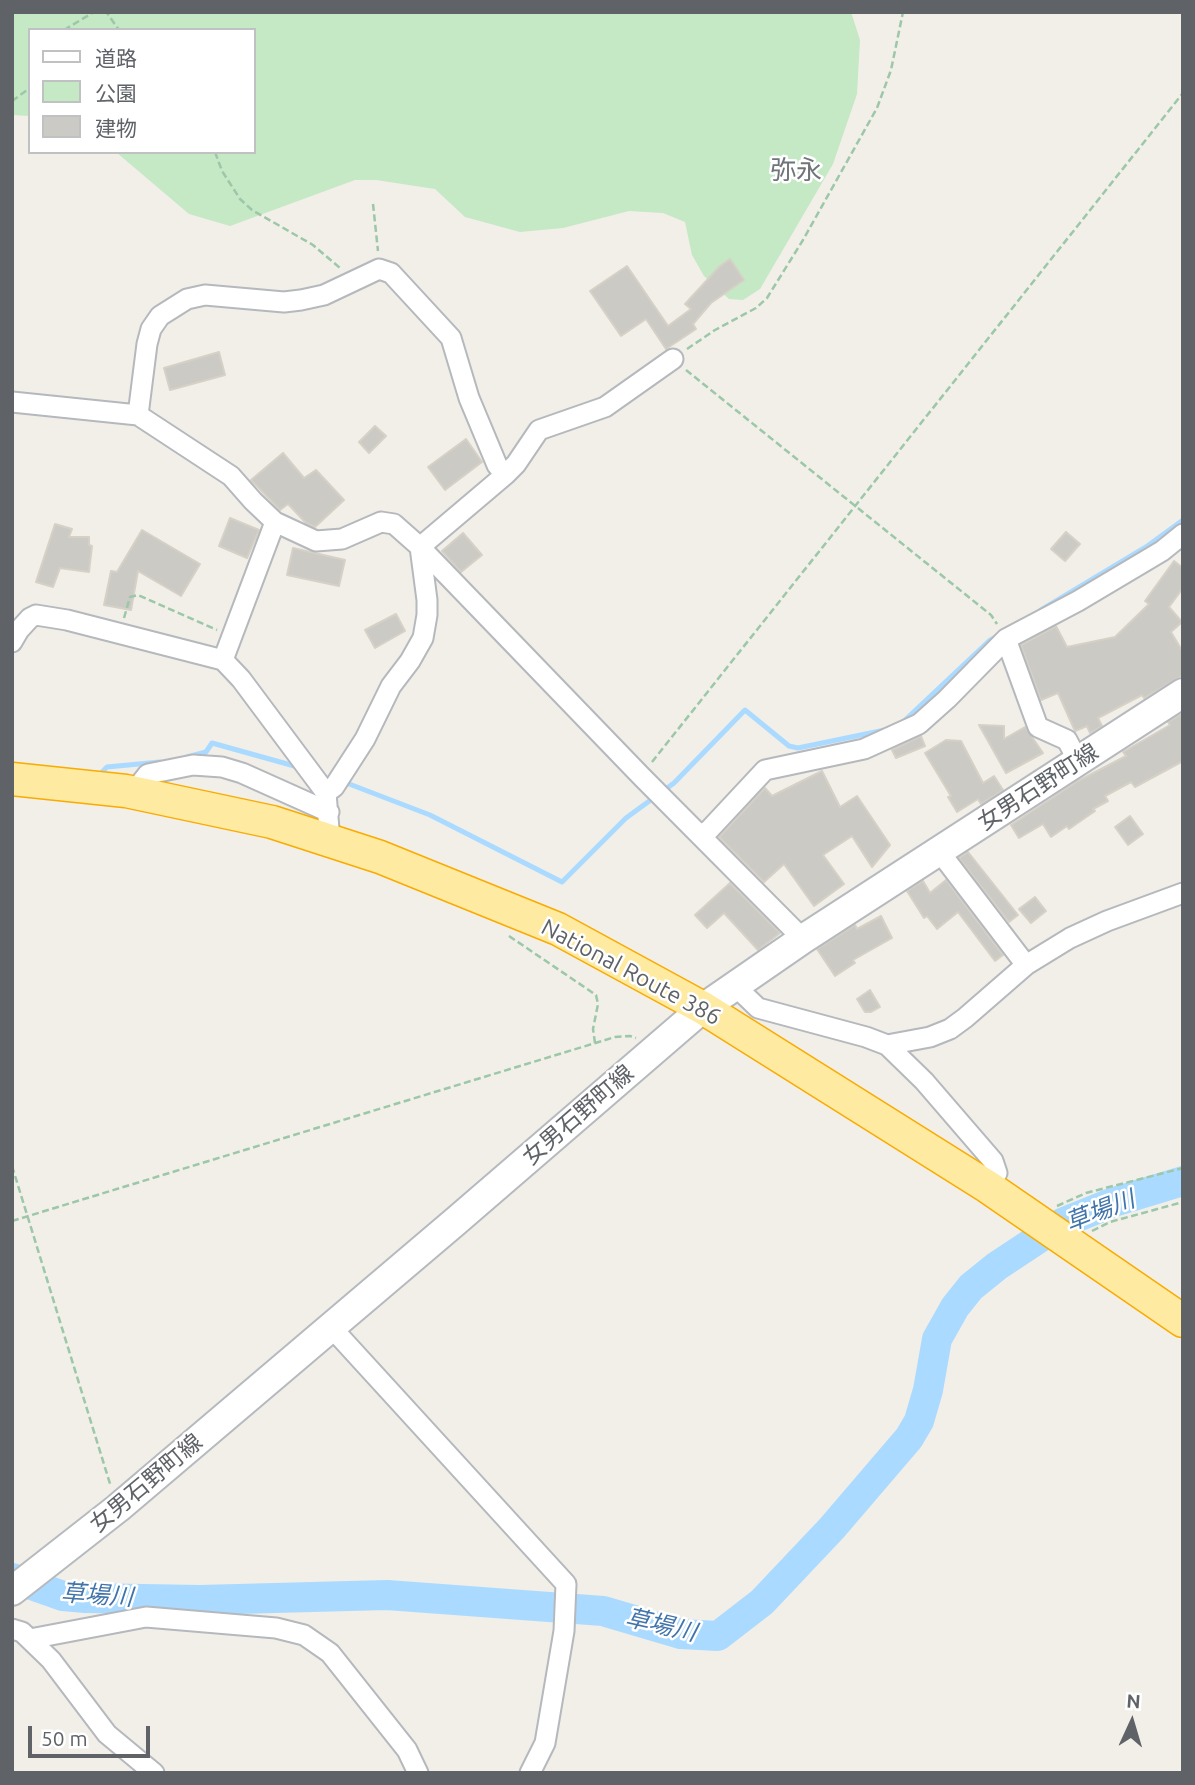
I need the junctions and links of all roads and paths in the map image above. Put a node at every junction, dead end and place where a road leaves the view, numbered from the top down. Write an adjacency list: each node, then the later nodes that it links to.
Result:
1 (94, 12): 4 (path)
2 (103, 12): 5 (path)
3 (902, 12): 13 (path)
4 (67, 28)
5 (118, 28)
6 (28, 89): 8 (path)
7 (1183, 93): 17 (path)
8 (12, 101)
9 (216, 154): 12 (path)
10 (373, 204): 11 (path)
11 (379, 269): 12 (street); 16 (street)
12 (357, 278): 15 (street)
13 (673, 359): 16 (street); 17 (path)
14 (12, 402): 15 (street)
15 (138, 415): 18 (street)
16 (505, 475): 20 (street)
17 (854, 507): 23 (path); 28 (path)
18 (275, 522): 20 (street); 22 (street)
19 (1183, 534): 23 (street)
20 (421, 547): 28 (street); 31 (street)
21 (120, 635): 22 (path); 24 (street); 25 (street)
22 (232, 637): 25 (street)
23 (1006, 639): 27 (street); 32 (street)
24 (12, 642)
25 (223, 660): 31 (street)
26 (1183, 693): 27 (main road, 女男石野町線)
27 (1078, 761): 33 (main road, 女男石野町線)
28 (641, 776): 32 (street)
29 (12, 779): 30 (highway, National Route 386)
30 (133, 793): 31 (highway, National Route 386); 31 (street)
31 (328, 816): 39 (highway, National Route 386)
32 (700, 835): 36 (street)
33 (939, 850): 36 (main road, 女男石野町線); 37 (street)
34 (1183, 893): 37 (street)
35 (501, 931): 40 (path)
36 (803, 939): 38 (main road, 女男石野町線)
37 (1026, 965): 41 (street)
38 (734, 985): 39 (main road, 女男石野町線); 41 (street)
39 (703, 1008): 42 (main road, 女男石野町線); 45 (highway, National Route 386)
40 (595, 1043): 42 (path); 47 (path)
41 (887, 1045): 45 (street)
42 (652, 1051): 52 (main road, 女男石野町線)
43 (12, 1166): 47 (path)
44 (1183, 1168): 48 (path)
45 (988, 1187): 48 (highway, National Route 386)
46 (1183, 1202): 50 (path)
47 (28, 1216): 49 (path); 53 (path)
48 (1031, 1217): 50 (highway, National Route 386)
49 (12, 1221)
50 (1066, 1242): 51 (highway, National Route 386)
51 (1183, 1321)
52 (331, 1327): 53 (main road, 女男石野町線); 59 (street)
53 (118, 1508): 54 (main road, 女男石野町線)
54 (12, 1591)
55 (12, 1629): 56 (street)
56 (30, 1639): 57 (street); 58 (street)
57 (154, 1773)
58 (418, 1773)
59 (530, 1773)

